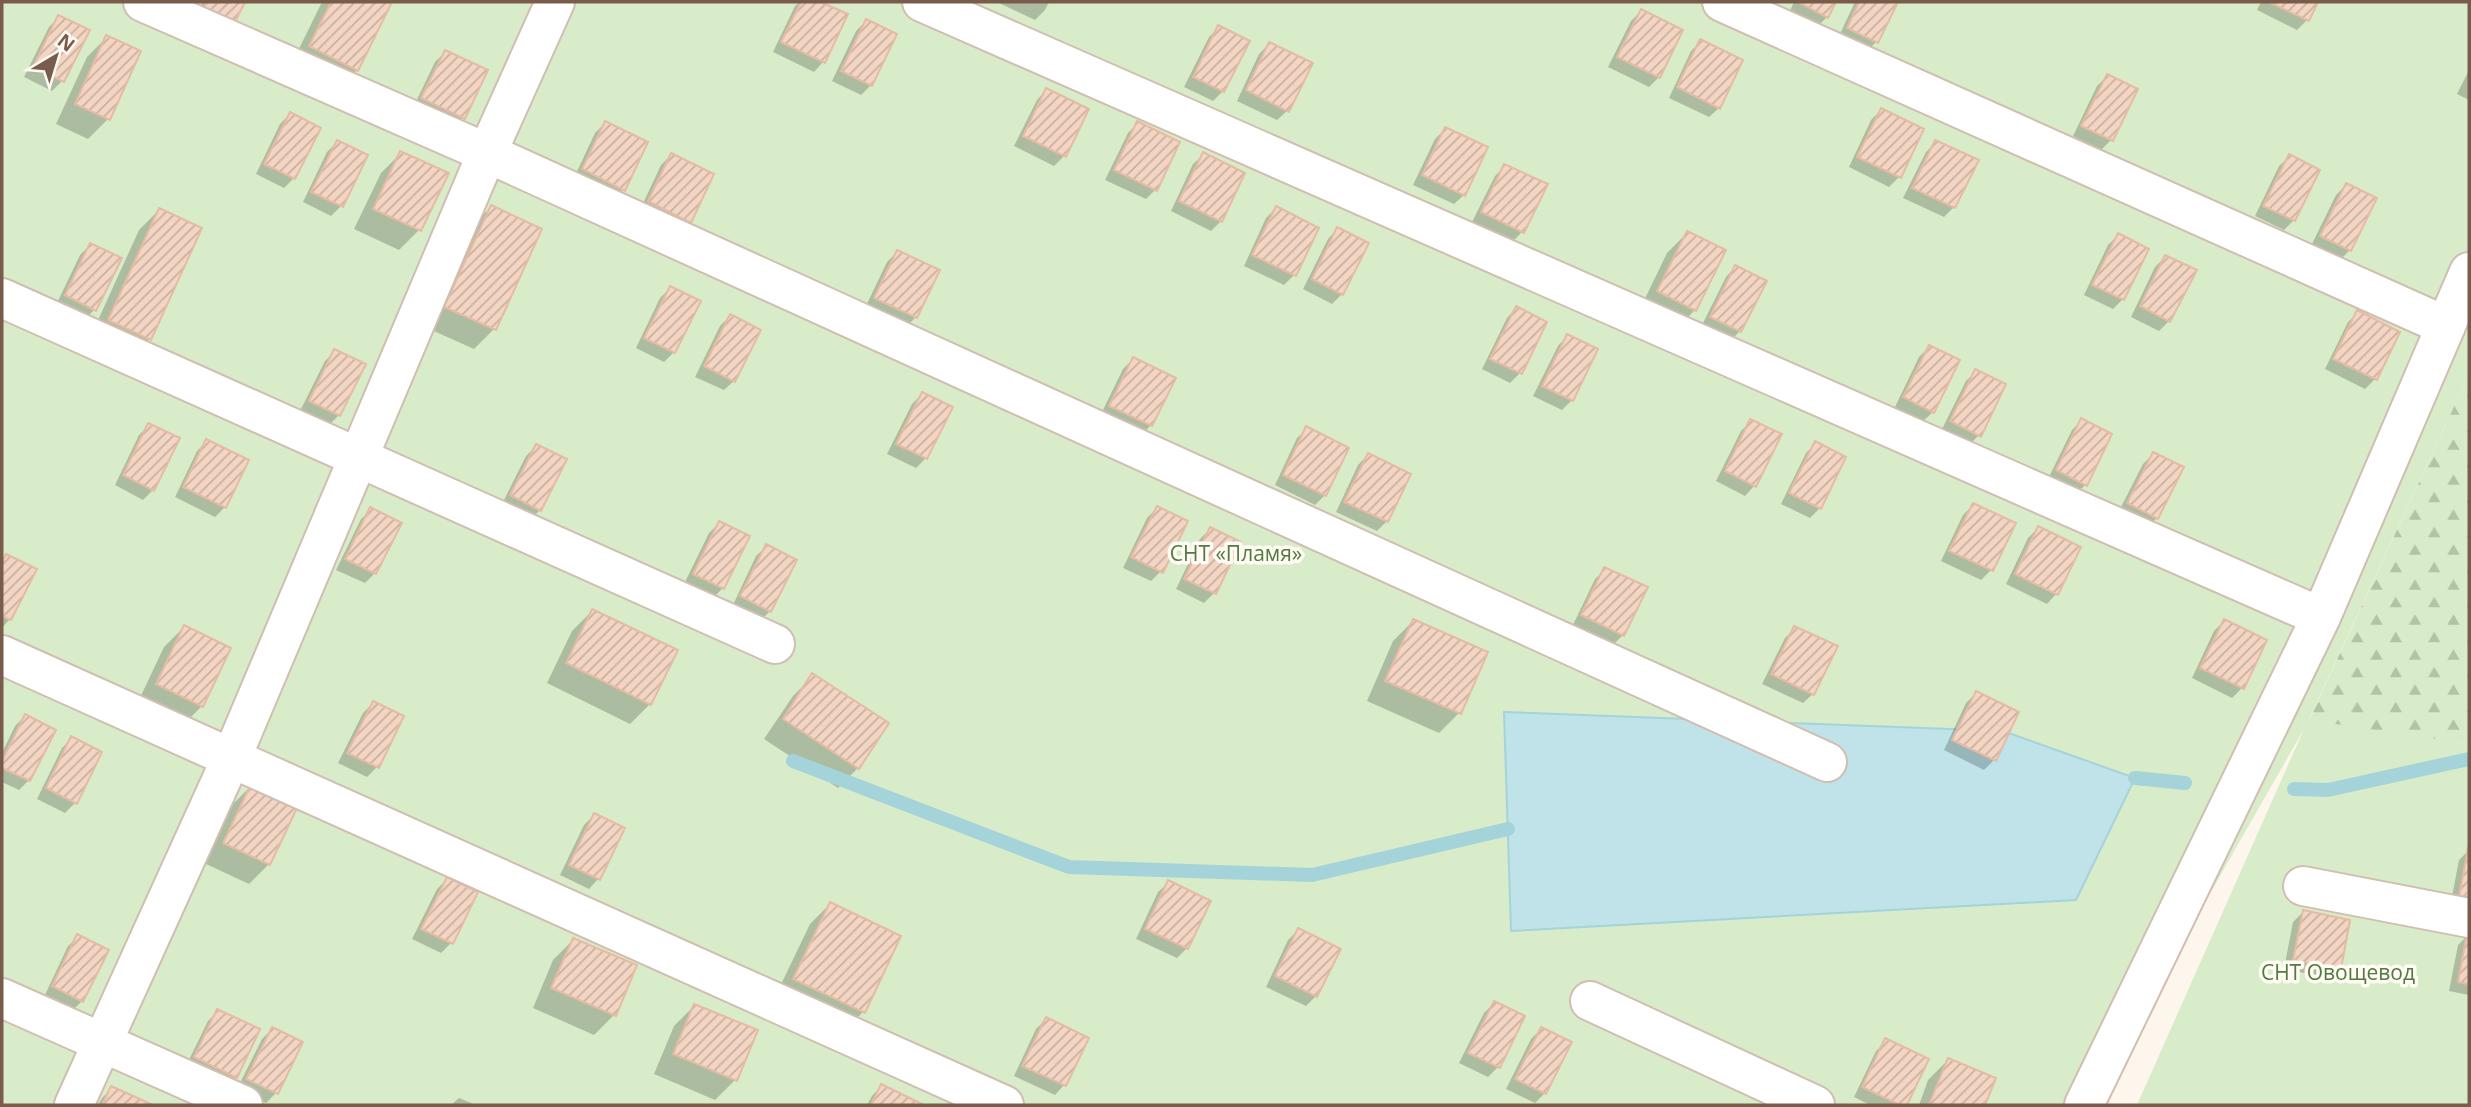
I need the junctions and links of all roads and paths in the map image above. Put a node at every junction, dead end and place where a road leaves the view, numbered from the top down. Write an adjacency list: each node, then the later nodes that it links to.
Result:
1 (143, 2): 5 (street)
2 (555, 2): 5 (street)
3 (922, 2): 10 (street)
4 (1721, 2): 8 (street)
5 (487, 152): 9 (street); 14 (street)
6 (2469, 272): 8 (street)
7 (2, 298): 9 (street)
8 (2446, 326): 10 (street)
9 (357, 458): 11 (street); 13 (street)
10 (2321, 617): 24 (street)
11 (775, 644)
12 (2, 655): 13 (street)
13 (231, 759): 19 (street); 22 (street)
14 (1827, 762)
15 (2303, 886): 16 (street)
16 (2469, 918)
17 (2, 998): 19 (street)
18 (1590, 1001): 23 (street)
19 (102, 1043): 20 (street); 21 (street)
20 (74, 1105)
21 (243, 1105)
22 (1004, 1105)
23 (1815, 1105)
24 (2084, 1105)

